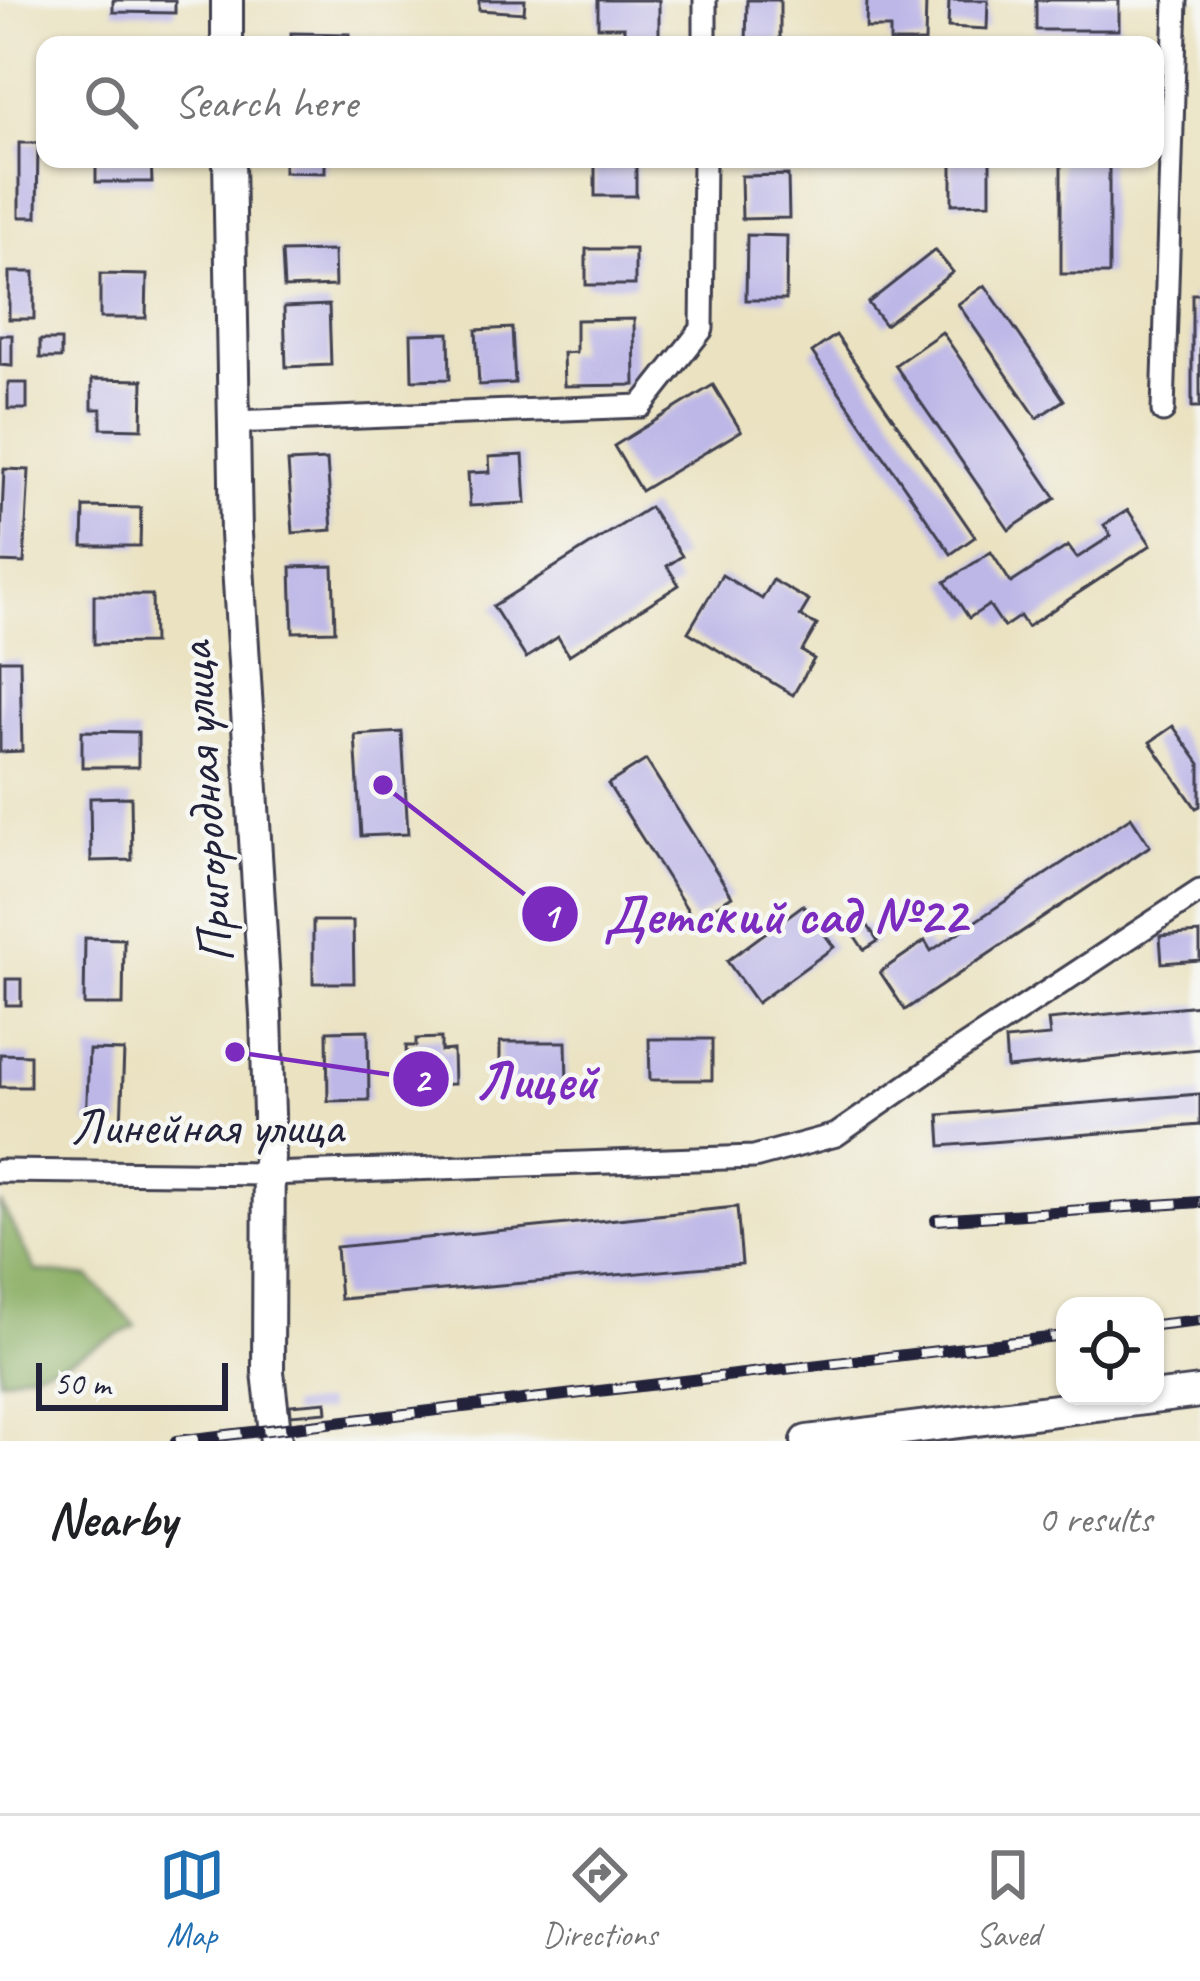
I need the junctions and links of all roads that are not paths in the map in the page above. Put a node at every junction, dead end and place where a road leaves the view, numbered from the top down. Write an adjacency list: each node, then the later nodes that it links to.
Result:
1 (227, 0): 4 (main road)
2 (705, 0): 5 (street)
3 (1176, 0): 8 (street)
4 (227, 36)
5 (705, 36)
6 (229, 168): 9 (main road, Пригородная улица)
7 (704, 168): 9 (street)
8 (1163, 411)
9 (233, 422): 12 (main road, Пригородная улица)
10 (1200, 891): 12 (street, Линейная улица)
11 (0, 1171): 12 (street, Линейная улица)
12 (268, 1174): 14 (main road, Пригородная улица)
13 (1199, 1395): 15 (main road)
14 (276, 1441)
15 (807, 1441)

